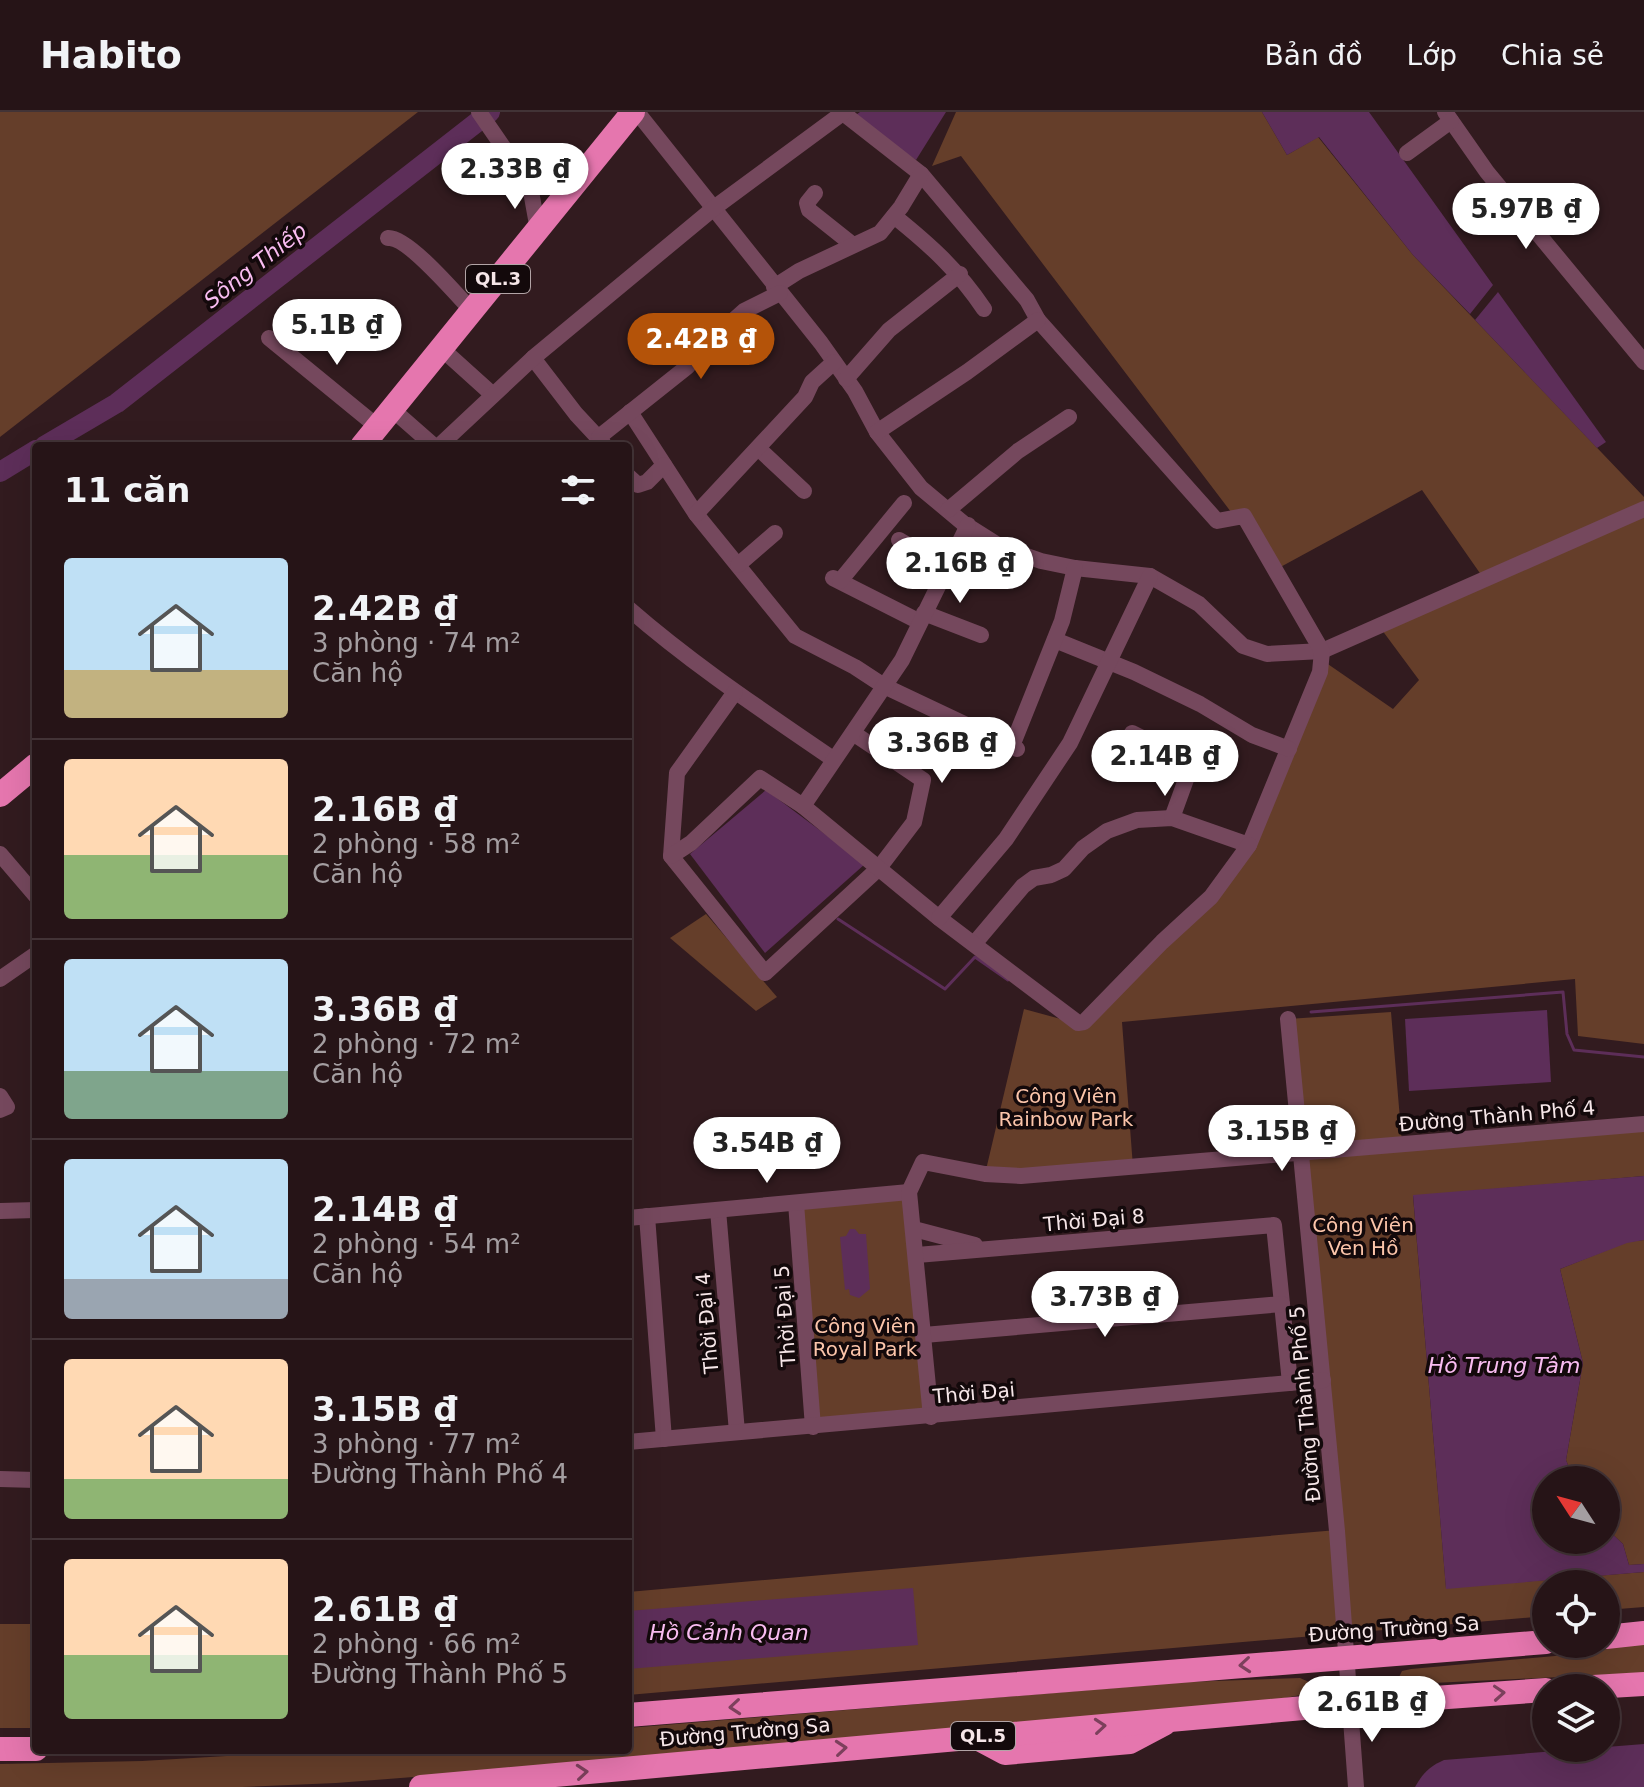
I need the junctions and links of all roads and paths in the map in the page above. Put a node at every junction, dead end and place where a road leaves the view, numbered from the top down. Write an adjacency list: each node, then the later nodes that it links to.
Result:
1 (479, 112): 7 (street)
2 (635, 112): 9 (highway, QL.3); 10 (street)
3 (844, 112): 6 (street); 10 (street)
4 (1448, 117): 5 (street); 24 (street)
5 (1407, 153)
6 (921, 174): 11 (street); 19 (street)
7 (530, 186): 9 (street); 12 (street)
8 (815, 193): 14 (street)
9 (566, 195): 12 (highway, QL.3)
10 (714, 208): 16 (street); 22 (street)
11 (894, 216): 14 (street); 15 (street)
12 (538, 230): 18 (highway, QL.3)
13 (388, 238): 18 (street)
14 (853, 245): 16 (street)
15 (960, 274): 17 (street); 25 (street)
16 (777, 290): 23 (street); 27 (street)
17 (984, 309)
18 (472, 311): 21 (highway, QL.3)
19 (1038, 320): 30 (street); 54 (street)
20 (269, 338): 29 (street)
21 (442, 349): 26 (street); 29 (highway, QL.3)
22 (533, 358): 26 (street); 34 (street)
23 (834, 362): 25 (street); 35 (street)
24 (1644, 362)
25 (846, 379): 30 (street)
26 (493, 395): 33 (street)
27 (630, 412): 34 (street); 36 (street)
28 (1069, 417): 41 (street)
29 (386, 419): 31 (highway, QL.3); 32 (street)
30 (877, 432): 41 (street)
31 (366, 442)
32 (429, 442)
33 (441, 442)
34 (602, 442)
35 (758, 448): 38 (street); 42 (street)
36 (664, 465): 37 (street); 42 (street)
37 (632, 480)
38 (804, 491)
39 (904, 503): 51 (street)
40 (1644, 509): 54 (street)
41 (948, 510): 43 (street)
42 (696, 514): 46 (street)
43 (968, 525): 47 (street); 48 (street)
44 (775, 533): 46 (street)
45 (899, 540): 47 (street)
46 (738, 565): 56 (street)
47 (945, 567): 51 (street)
48 (1075, 568): 49 (street); 53 (street)
49 (1150, 576): 54 (street); 55 (street)
50 (632, 611): 57 (street)
51 (922, 618): 52 (street); 56 (street)
52 (981, 635)
53 (1055, 640): 55 (street); 56 (street)
54 (1322, 651): 60 (street)
55 (1109, 661): 60 (street); 71 (street)
56 (884, 686): 58 (street)
57 (735, 692): 61 (street); 68 (street)
58 (853, 733): 61 (street); 69 (street)
59 (1132, 733): 65 (street)
60 (1289, 749): 66 (street)
61 (833, 759): 64 (street)
62 (32, 768): 63 (highway)
63 (0, 795)
64 (803, 806): 68 (street); 69 (street)
65 (1172, 818): 66 (street); 72 (street)
66 (1249, 845): 72 (street)
67 (0, 854): 70 (street)
68 (671, 856): 69 (street)
69 (879, 868): 71 (street)
70 (32, 891)
71 (939, 918): 72 (street)
72 (974, 944)
73 (32, 957): 74 (street)
74 (0, 979)
75 (1288, 1019): 79 (street, Đường Thành Phố 5)
76 (0, 1096): 77 (street)
77 (0, 1110)
78 (1644, 1124): 79 (street, Đường Thành Phố 4)
79 (1302, 1151): 80 (street, Đường Thành Phố 4); 92 (street, Đường Thành Phố 5)
80 (909, 1192): 81 (street); 87 (street)
81 (796, 1203): 83 (street); 95 (street, Thời Đại 5)
82 (32, 1210): 84 (street)
83 (718, 1210): 85 (street); 96 (street, Thời Đại 4)
84 (0, 1211)
85 (647, 1216): 86 (street); 97 (street)
86 (632, 1218)
87 (914, 1229): 88 (street); 89 (street)
88 (989, 1249): 89 (street, Thời Đại 8); 90 (street, Thời Đại 8)
89 (917, 1255): 91 (street)
90 (1282, 1304): 91 (street); 93 (street)
91 (924, 1335): 94 (street)
92 (1323, 1380): 93 (street, Thời Đại); 106 (street, Đường Thành Phố 5)
93 (1290, 1383): 94 (street, Thời Đại)
94 (931, 1417): 95 (street, Thời Đại)
95 (813, 1427): 96 (street, Thời Đại)
96 (737, 1432): 97 (street, Thời Đại)
97 (664, 1439): 98 (street, Thời Đại)
98 (632, 1442)
99 (0, 1479): 100 (street)
100 (32, 1480)
101 (1644, 1618): 102 (highway)
102 (1620, 1620)
103 (1644, 1633): 104 (highway)
104 (1620, 1636)
105 (1532, 1643): 106 (highway, Đường Trường Sa)
106 (1346, 1656): 112 (street, Đường Thành Phố 5); 113 (highway, Đường Trường Sa, one-way to 113)
107 (1644, 1684): 108 (highway)
108 (1620, 1686)
109 (1532, 1691): 112 (highway, Đường Trường Sa / QL.5, one-way to 109)
110 (1644, 1698): 111 (highway)
111 (1620, 1700)
112 (1349, 1704): 118 (highway, Đường Trường Sa / QL.5, one-way to 112); 119 (street, Đường Thành Phố 5)
113 (632, 1715)
114 (0, 1738): 115 (highway)
115 (32, 1738)
116 (0, 1749): 117 (highway)
117 (32, 1749)
118 (423, 1787)
119 (1356, 1787)

